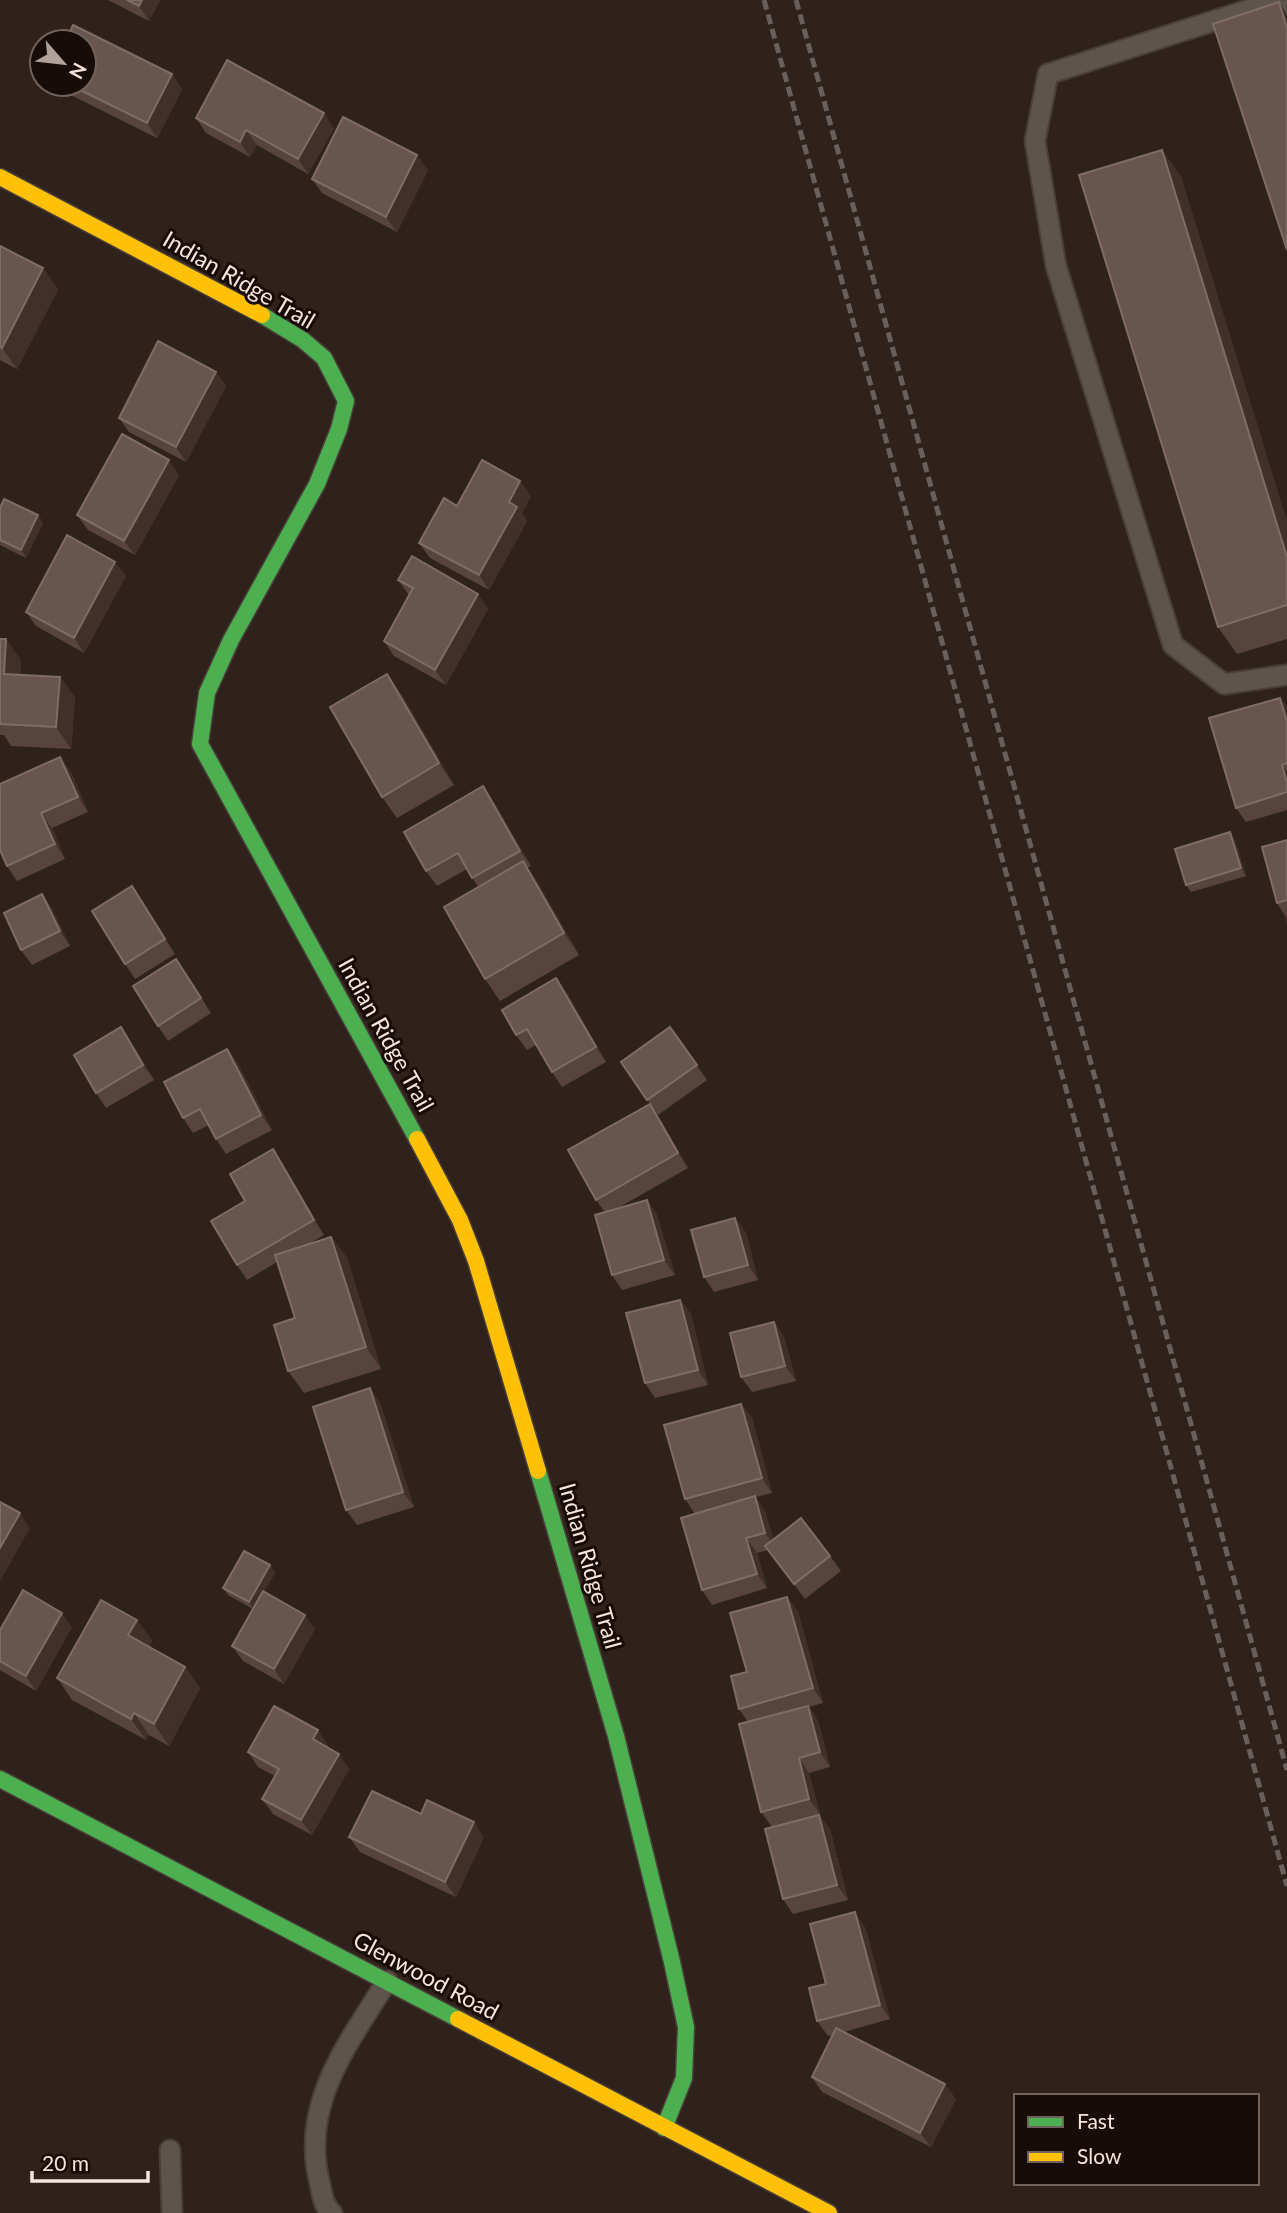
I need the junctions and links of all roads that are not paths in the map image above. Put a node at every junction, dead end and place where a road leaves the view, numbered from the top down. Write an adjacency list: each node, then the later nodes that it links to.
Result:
1 (1287, 10): 3 (lane)
2 (0, 177): 6 (street, Indian Ridge Trail)
3 (1287, 675)
4 (0, 1779): 5 (street, Glenwood Road)
5 (387, 1981): 6 (street, Glenwood Road); 9 (lane)
6 (664, 2128): 10 (street, Glenwood Road)
7 (170, 2150): 8 (lane)
8 (172, 2213)
9 (332, 2213)
10 (829, 2213)

